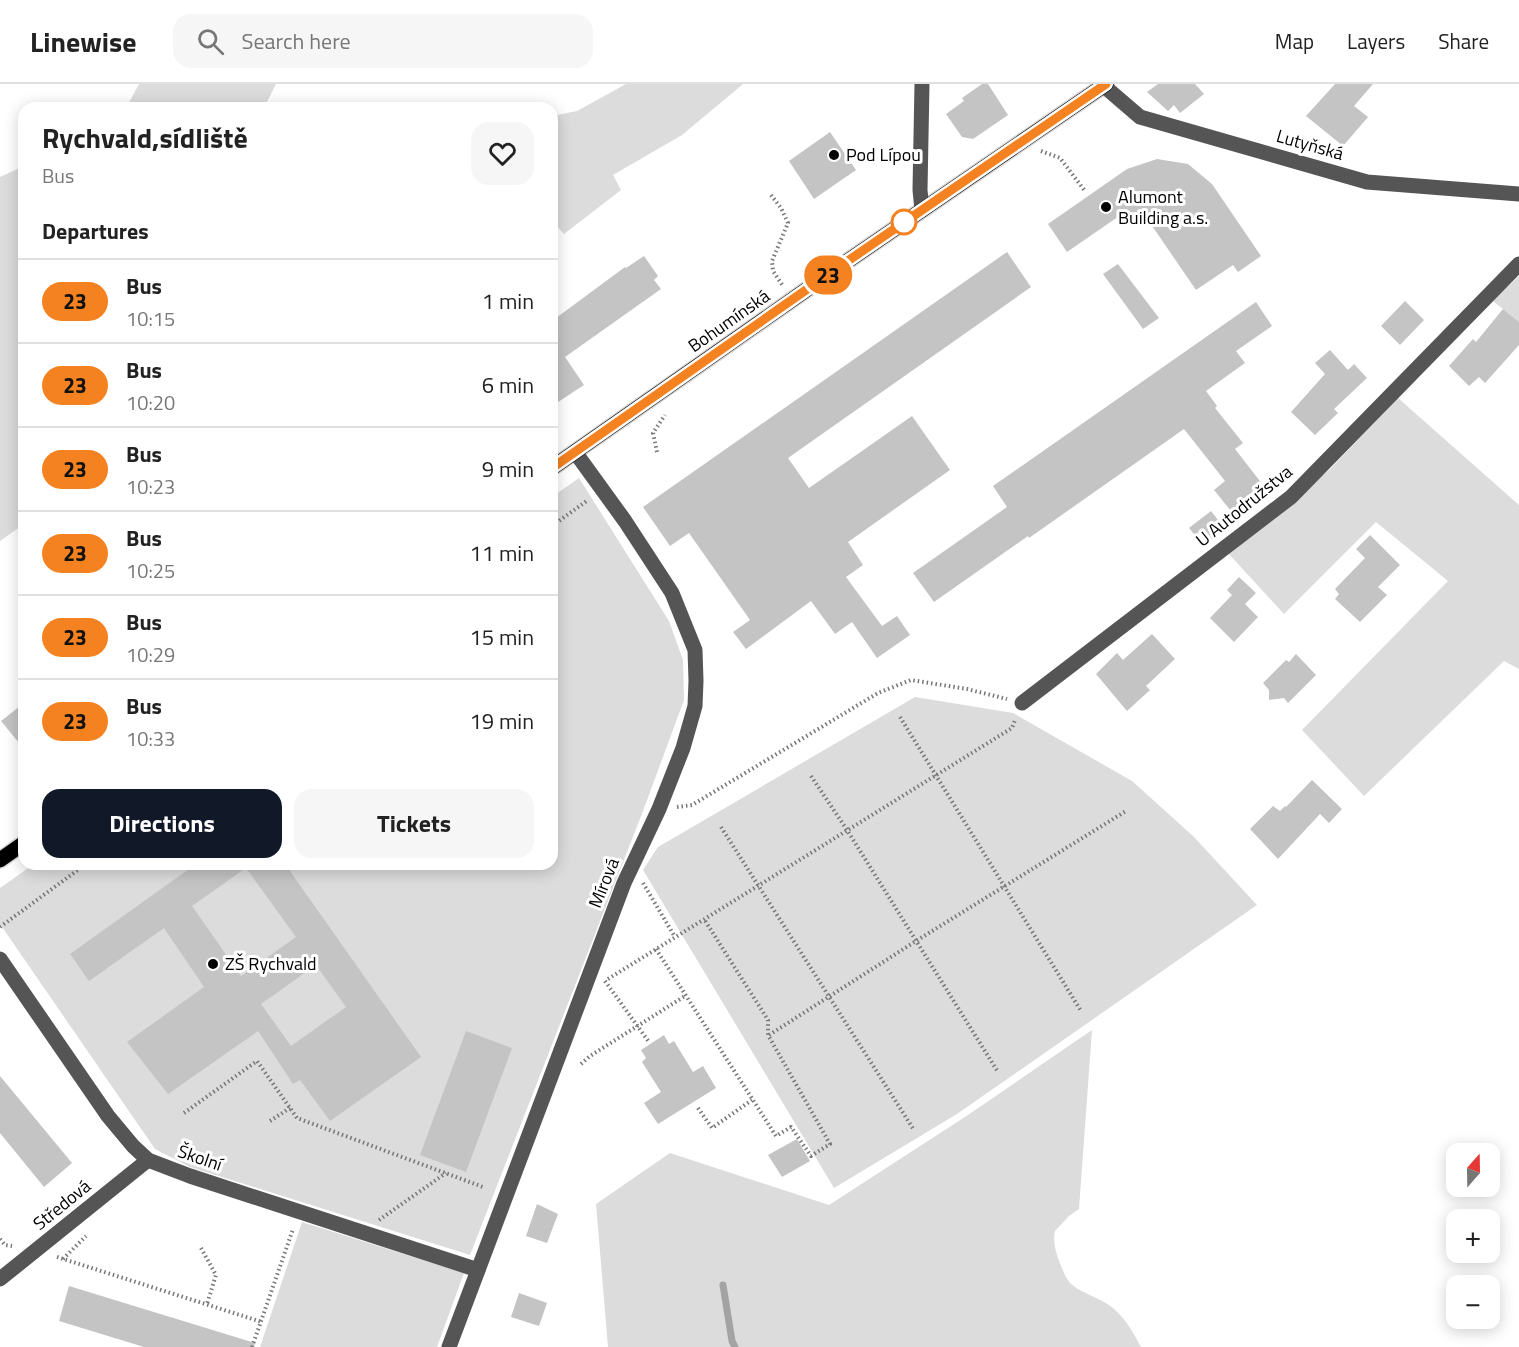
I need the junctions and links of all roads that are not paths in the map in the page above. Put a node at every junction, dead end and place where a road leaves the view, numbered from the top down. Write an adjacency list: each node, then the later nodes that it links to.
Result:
1 (922, 84): 4 (street)
2 (1105, 85): 3 (street, Lutyňská); 4 (main road, Bohumínská)
3 (1519, 194)
4 (922, 210): 6 (main road, Bohumínská)
5 (1519, 264): 8 (street, U Autodružstva)
6 (575, 452): 7 (main road, Bohumínská); 13 (street, Mírová)
7 (558, 464)
8 (1022, 703)
9 (18, 847): 10 (main road)
10 (0, 860)
11 (0, 959): 12 (street, Školní)
12 (148, 1160): 13 (street, Školní); 14 (street, Středová)
13 (478, 1270): 15 (street, Mírová)
14 (0, 1279)
15 (449, 1347)

